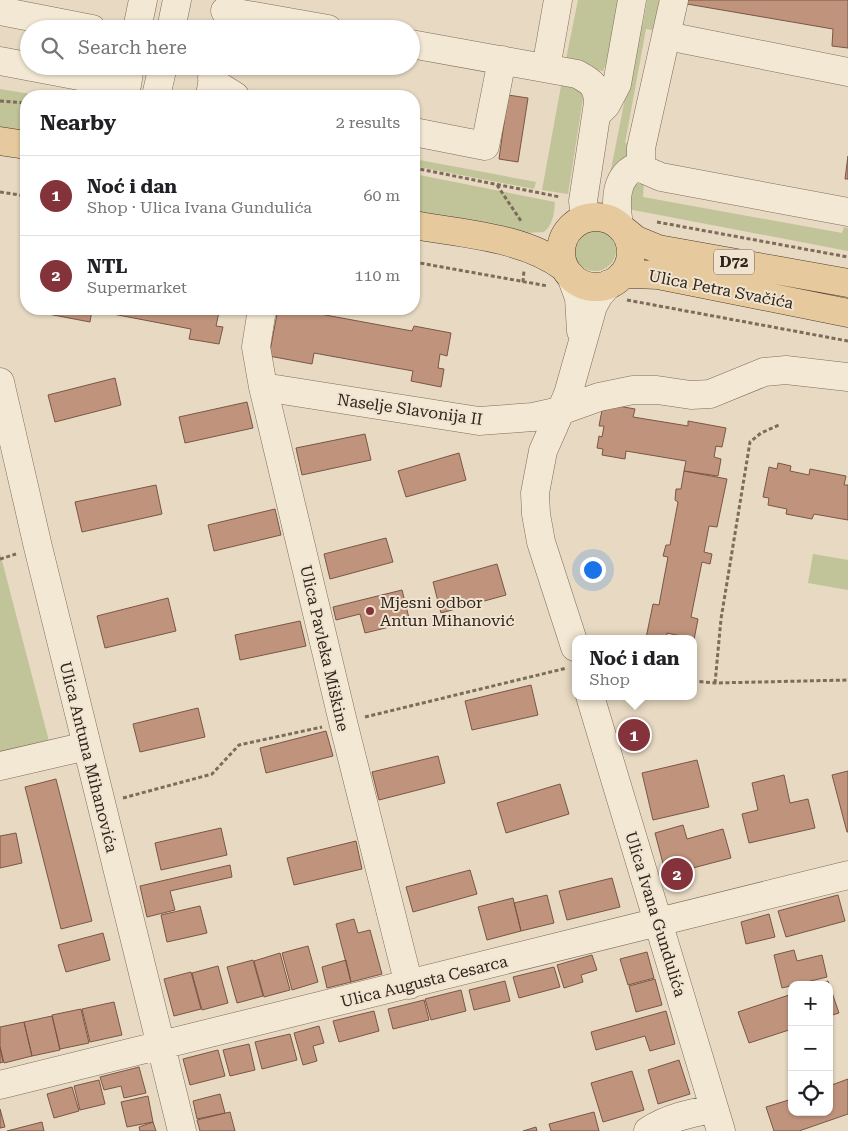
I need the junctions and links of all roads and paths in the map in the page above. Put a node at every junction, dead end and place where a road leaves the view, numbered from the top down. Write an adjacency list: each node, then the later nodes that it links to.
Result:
1 (143, 0): 9 (street)
2 (177, 0): 10 (street)
3 (558, 0): 17 (street)
4 (632, 0): 27 (street)
5 (674, 0): 12 (street)
6 (0, 11): 8 (street)
7 (225, 13): 11 (street)
8 (46, 20)
9 (139, 20)
10 (173, 20)
11 (270, 20)
12 (667, 36): 18 (street); 33 (street)
13 (420, 46): 14 (street)
14 (502, 60): 17 (street); 28 (street)
15 (0, 61): 16 (street)
16 (20, 65)
17 (546, 68): 27 (street)
18 (848, 72)
19 (74, 75): 20 (street)
20 (129, 75)
21 (161, 75): 23 (street)
22 (212, 80): 24 (street)
23 (157, 90)
24 (225, 90)
25 (0, 100): 26 (path)
26 (20, 102)
27 (597, 104): 39 (street)
28 (420, 133)
29 (0, 141): 30 (main road)
30 (20, 144)
31 (0, 160): 32 (main road)
32 (20, 163)
33 (641, 165): 38 (street); 41 (street)
34 (420, 169): 35 (path)
35 (496, 184): 39 (path); 42 (path)
36 (0, 192): 37 (path)
37 (20, 195)
38 (848, 212)
39 (579, 216): 41 (main road, D72); 42 (main road, D72); 45 (main road)
40 (420, 225): 42 (main road, D72)
41 (622, 228): 43 (path); 46 (main road, Ulica Petra Svačića / D72); 47 (main road)
42 (517, 235): 45 (main road, D72)
43 (848, 257)
44 (420, 263): 45 (path)
45 (562, 277): 47 (main road, D72); 51 (street)
46 (848, 283)
47 (618, 287): 48 (main road, Ulica Petra Svačića / D72); 50 (path); 51 (street)
48 (848, 313)
49 (261, 315): 54 (street, Ulica Pavleka Miškine)
50 (848, 341)
51 (581, 342): 55 (street)
52 (848, 377): 55 (street, Naselje Slavonija II)
53 (0, 382): 62 (street, Ulica Antuna Mihanovića)
54 (263, 387): 55 (street, Naselje Slavonija II); 66 (street, Ulica Pavleka Miškine)
55 (560, 411): 57 (street)
56 (779, 425): 60 (path)
57 (572, 638)
58 (848, 680): 60 (path)
59 (697, 681): 60 (path)
60 (714, 683)
61 (591, 700): 65 (street, Ulica Ivana Gundulića)
62 (86, 746): 63 (street); 67 (street, Ulica Antuna Mihanovića)
63 (0, 766)
64 (848, 876): 65 (street, Ulica Augusta Cesarca)
65 (658, 922): 66 (street, Ulica Augusta Cesarca); 69 (street, Ulica Ivana Gundulića)
66 (409, 985): 67 (street, Ulica Augusta Cesarca)
67 (161, 1045): 68 (street, Ulica Augusta Cesarca); 70 (street, Ulica Antuna Mihanovića)
68 (0, 1085)
69 (717, 1120): 71 (street)
70 (182, 1131)
71 (648, 1131)

